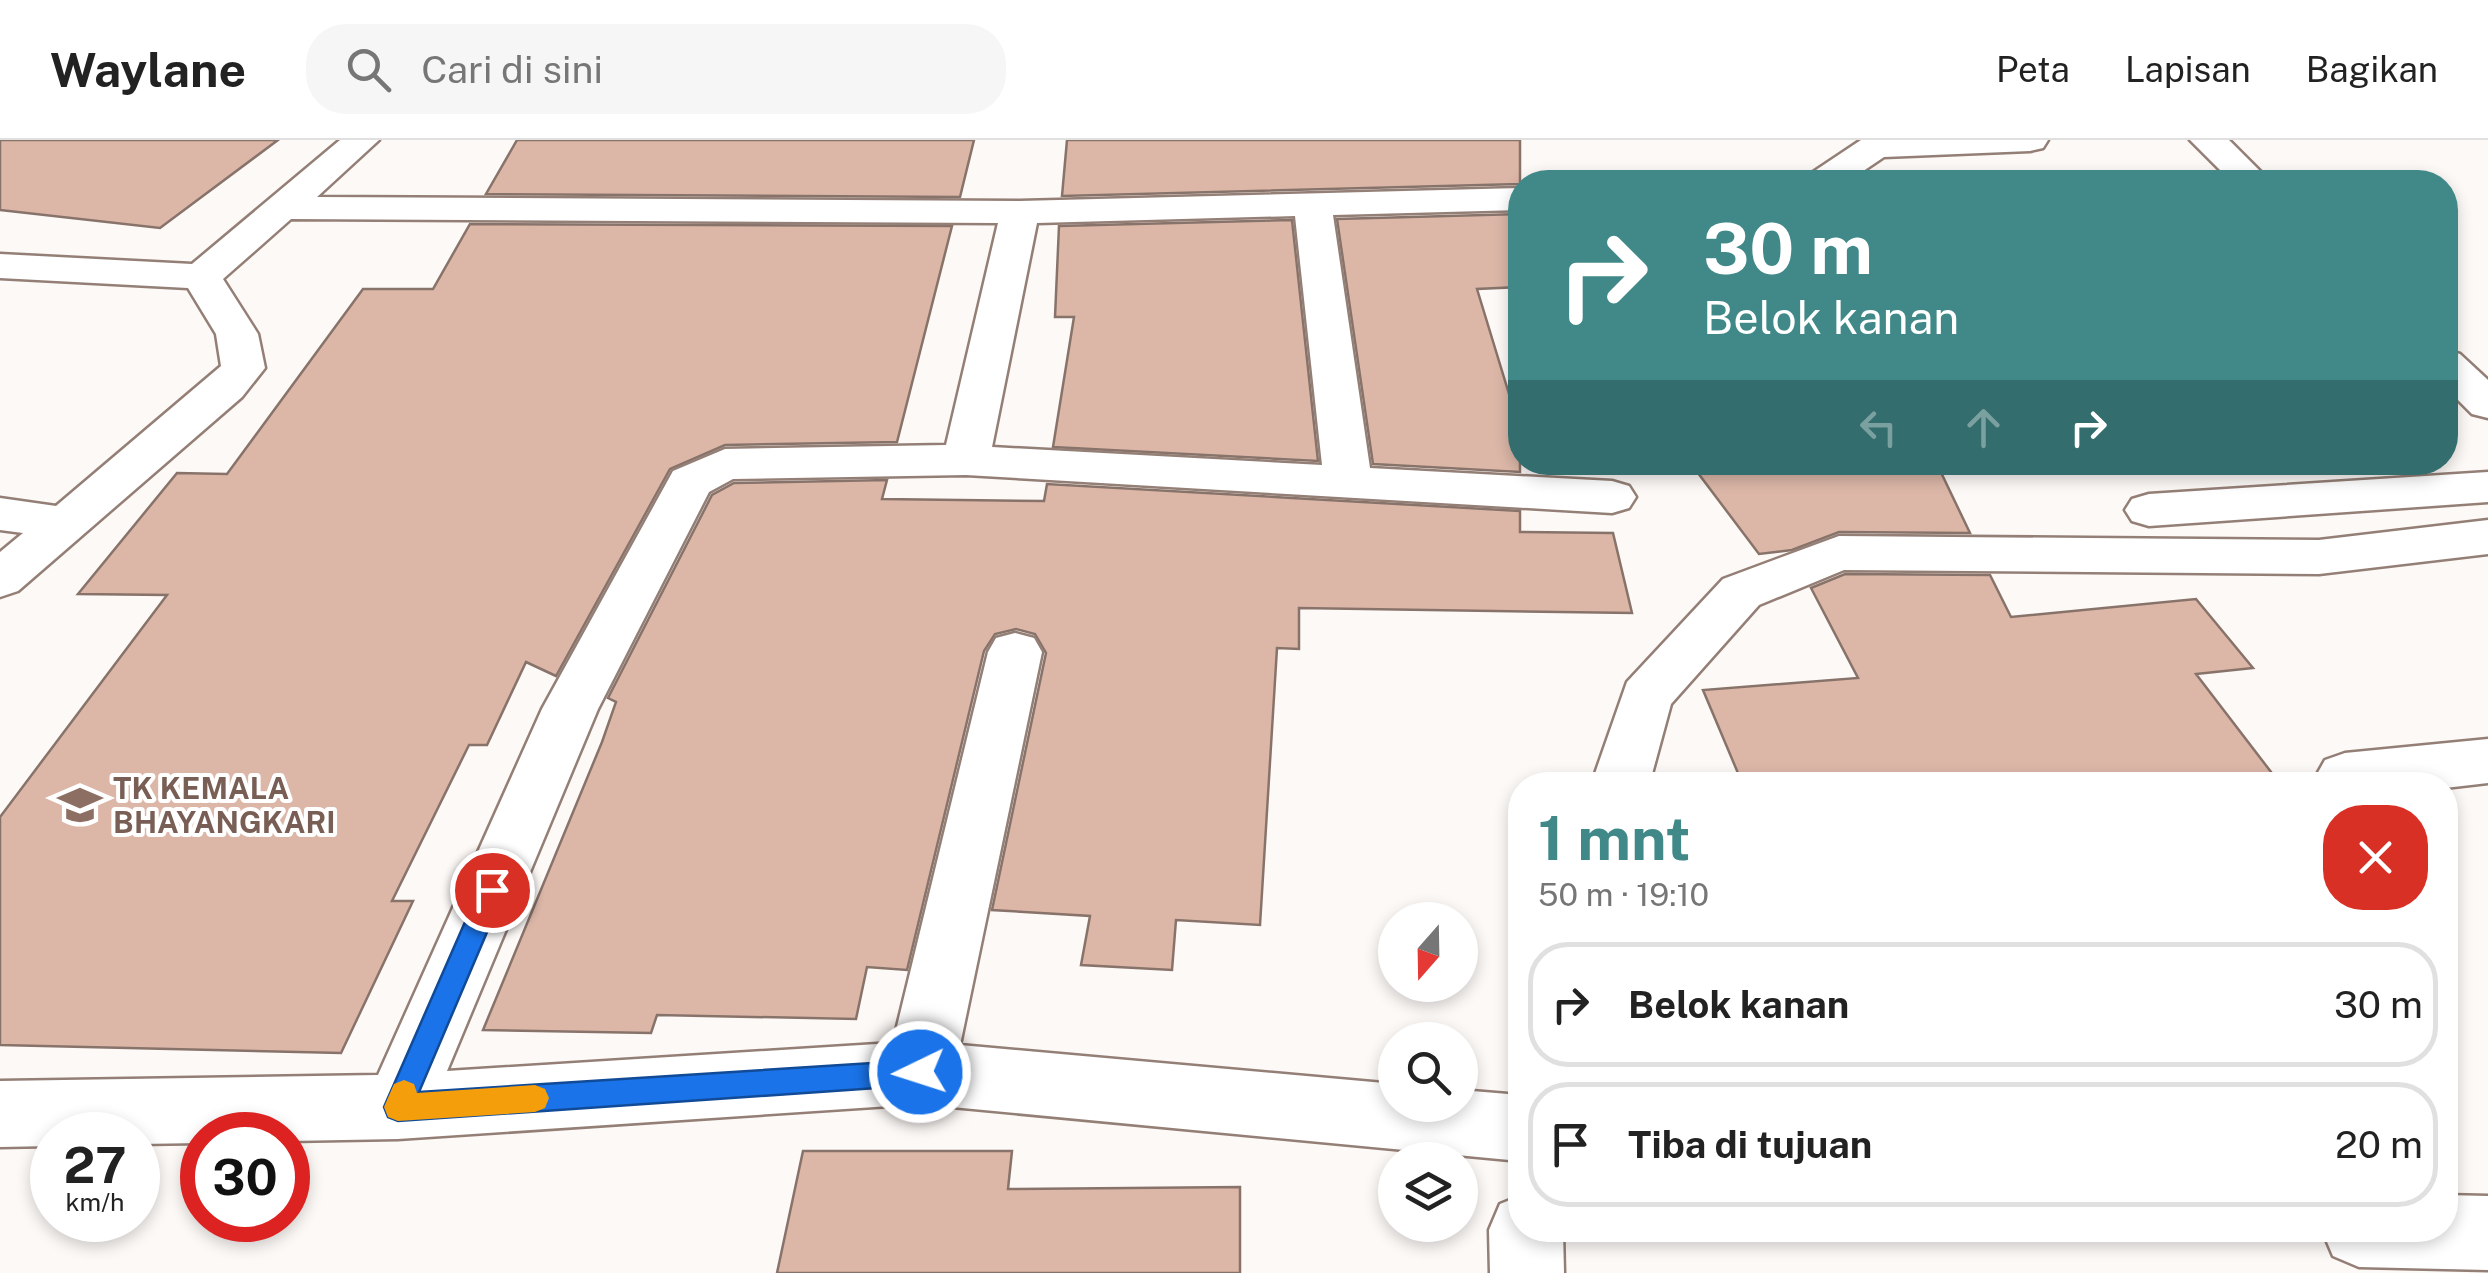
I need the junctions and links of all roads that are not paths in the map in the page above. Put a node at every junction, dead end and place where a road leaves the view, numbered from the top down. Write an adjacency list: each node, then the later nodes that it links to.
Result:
1 (361, 140): 9 (street)
2 (2030, 140): 4 (street)
3 (2208, 140): 6 (street)
4 (1872, 143): 5 (street)
5 (1844, 170)
6 (2241, 170)
7 (1508, 199): 8 (street)
8 (1312, 204): 10 (street); 16 (street)
9 (278, 208): 10 (street); 12 (street)
10 (1020, 212): 15 (street)
11 (0, 266): 12 (street)
12 (201, 277): 21 (street)
13 (2458, 375): 14 (street)
14 (2488, 404)
15 (966, 460): 16 (street); 29 (street)
16 (1348, 482): 18 (street)
17 (2488, 487): 19 (street)
18 (1612, 497)
19 (2150, 510)
20 (0, 514): 21 (street)
21 (64, 523): 23 (street)
22 (2488, 537): 26 (street)
23 (0, 579)
24 (1015, 652): 28 (street)
25 (2488, 761): 27 (street)
26 (1624, 772)
27 (2383, 772)
28 (920, 1072): 29 (street); 31 (street)
29 (398, 1107): 30 (street)
30 (0, 1114)
31 (1508, 1127)
32 (2458, 1232): 33 (street)
33 (2488, 1233)
34 (1526, 1242): 35 (street)
35 (1527, 1273)

